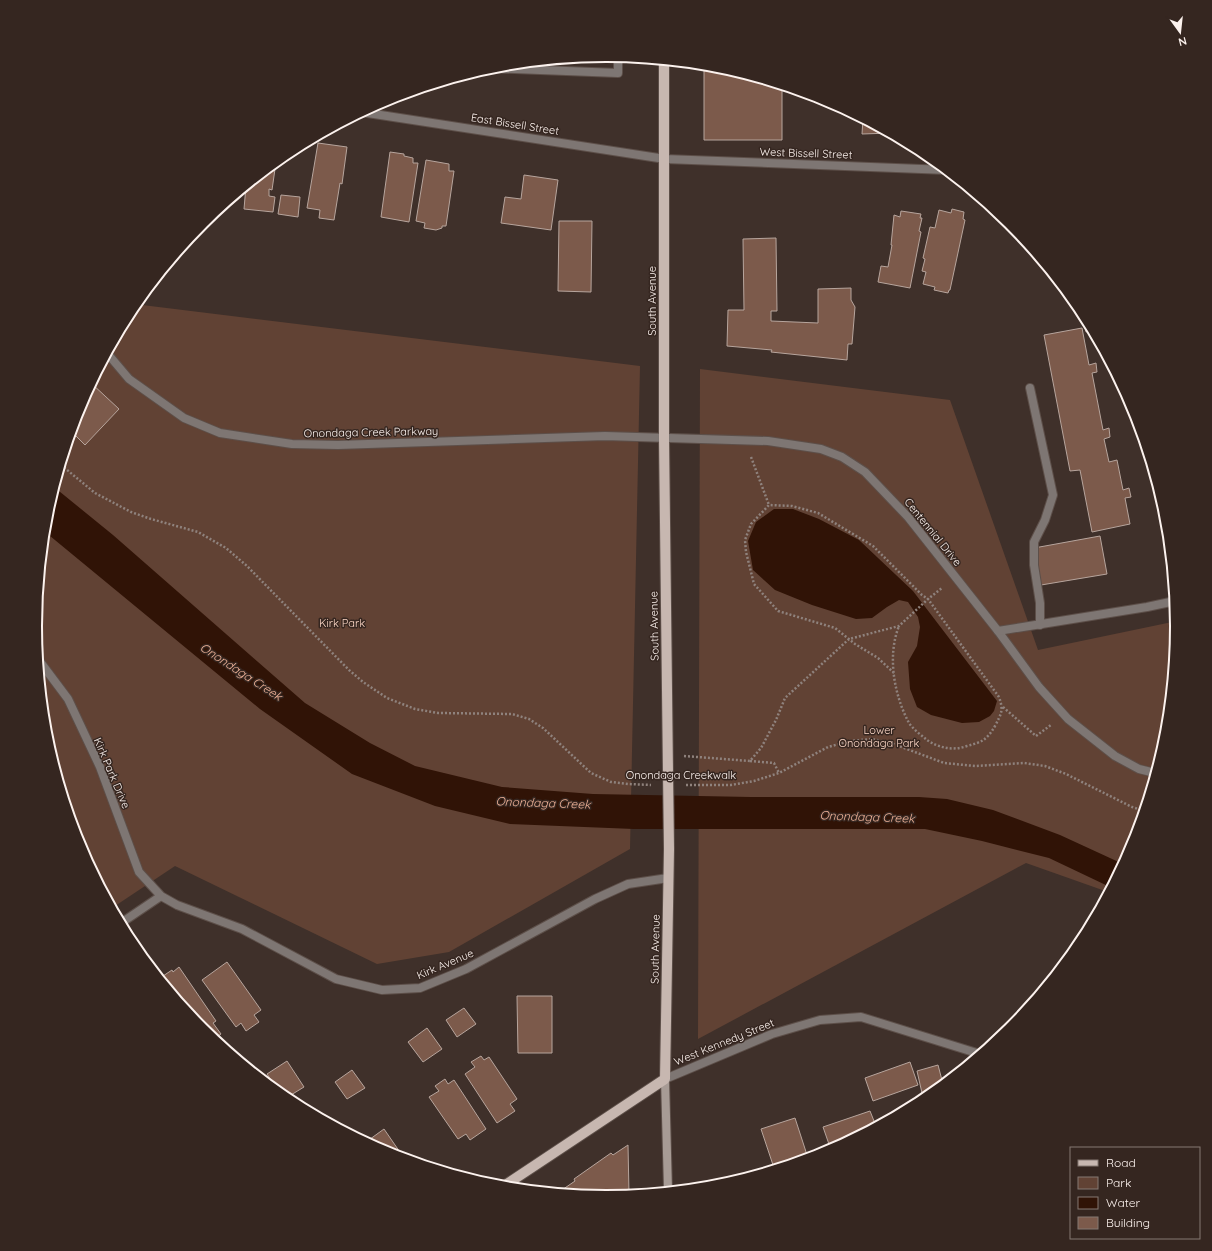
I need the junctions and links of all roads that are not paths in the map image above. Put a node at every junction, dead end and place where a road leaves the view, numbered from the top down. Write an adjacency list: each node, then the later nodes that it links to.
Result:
1 (618, 62): 3 (street)
2 (664, 65): 5 (main road, South Avenue)
3 (514, 69)
4 (370, 113): 5 (street, East Bissell Street)
5 (665, 159): 6 (street, West Bissell Street); 9 (main road, South Avenue)
6 (937, 170)
7 (110, 357): 9 (street, Onondaga Creek Parkway)
8 (1030, 388): 11 (street)
9 (664, 438): 12 (street, Centennial Drive); 15 (main road, South Avenue, bridge)
10 (1169, 602): 11 (street)
11 (1040, 625): 12 (street)
12 (998, 631): 14 (street, Centennial Drive)
13 (44, 667): 16 (street, Kirk Park Drive)
14 (1151, 772)
15 (668, 878): 16 (street, Kirk Avenue); 19 (main road, South Avenue)
16 (160, 896): 17 (street)
17 (125, 919)
18 (975, 1052): 19 (street, West Kennedy Street)
19 (665, 1078): 20 (main road, West Kennedy Street); 21 (main road, South Avenue)
20 (511, 1181)
21 (668, 1186)

